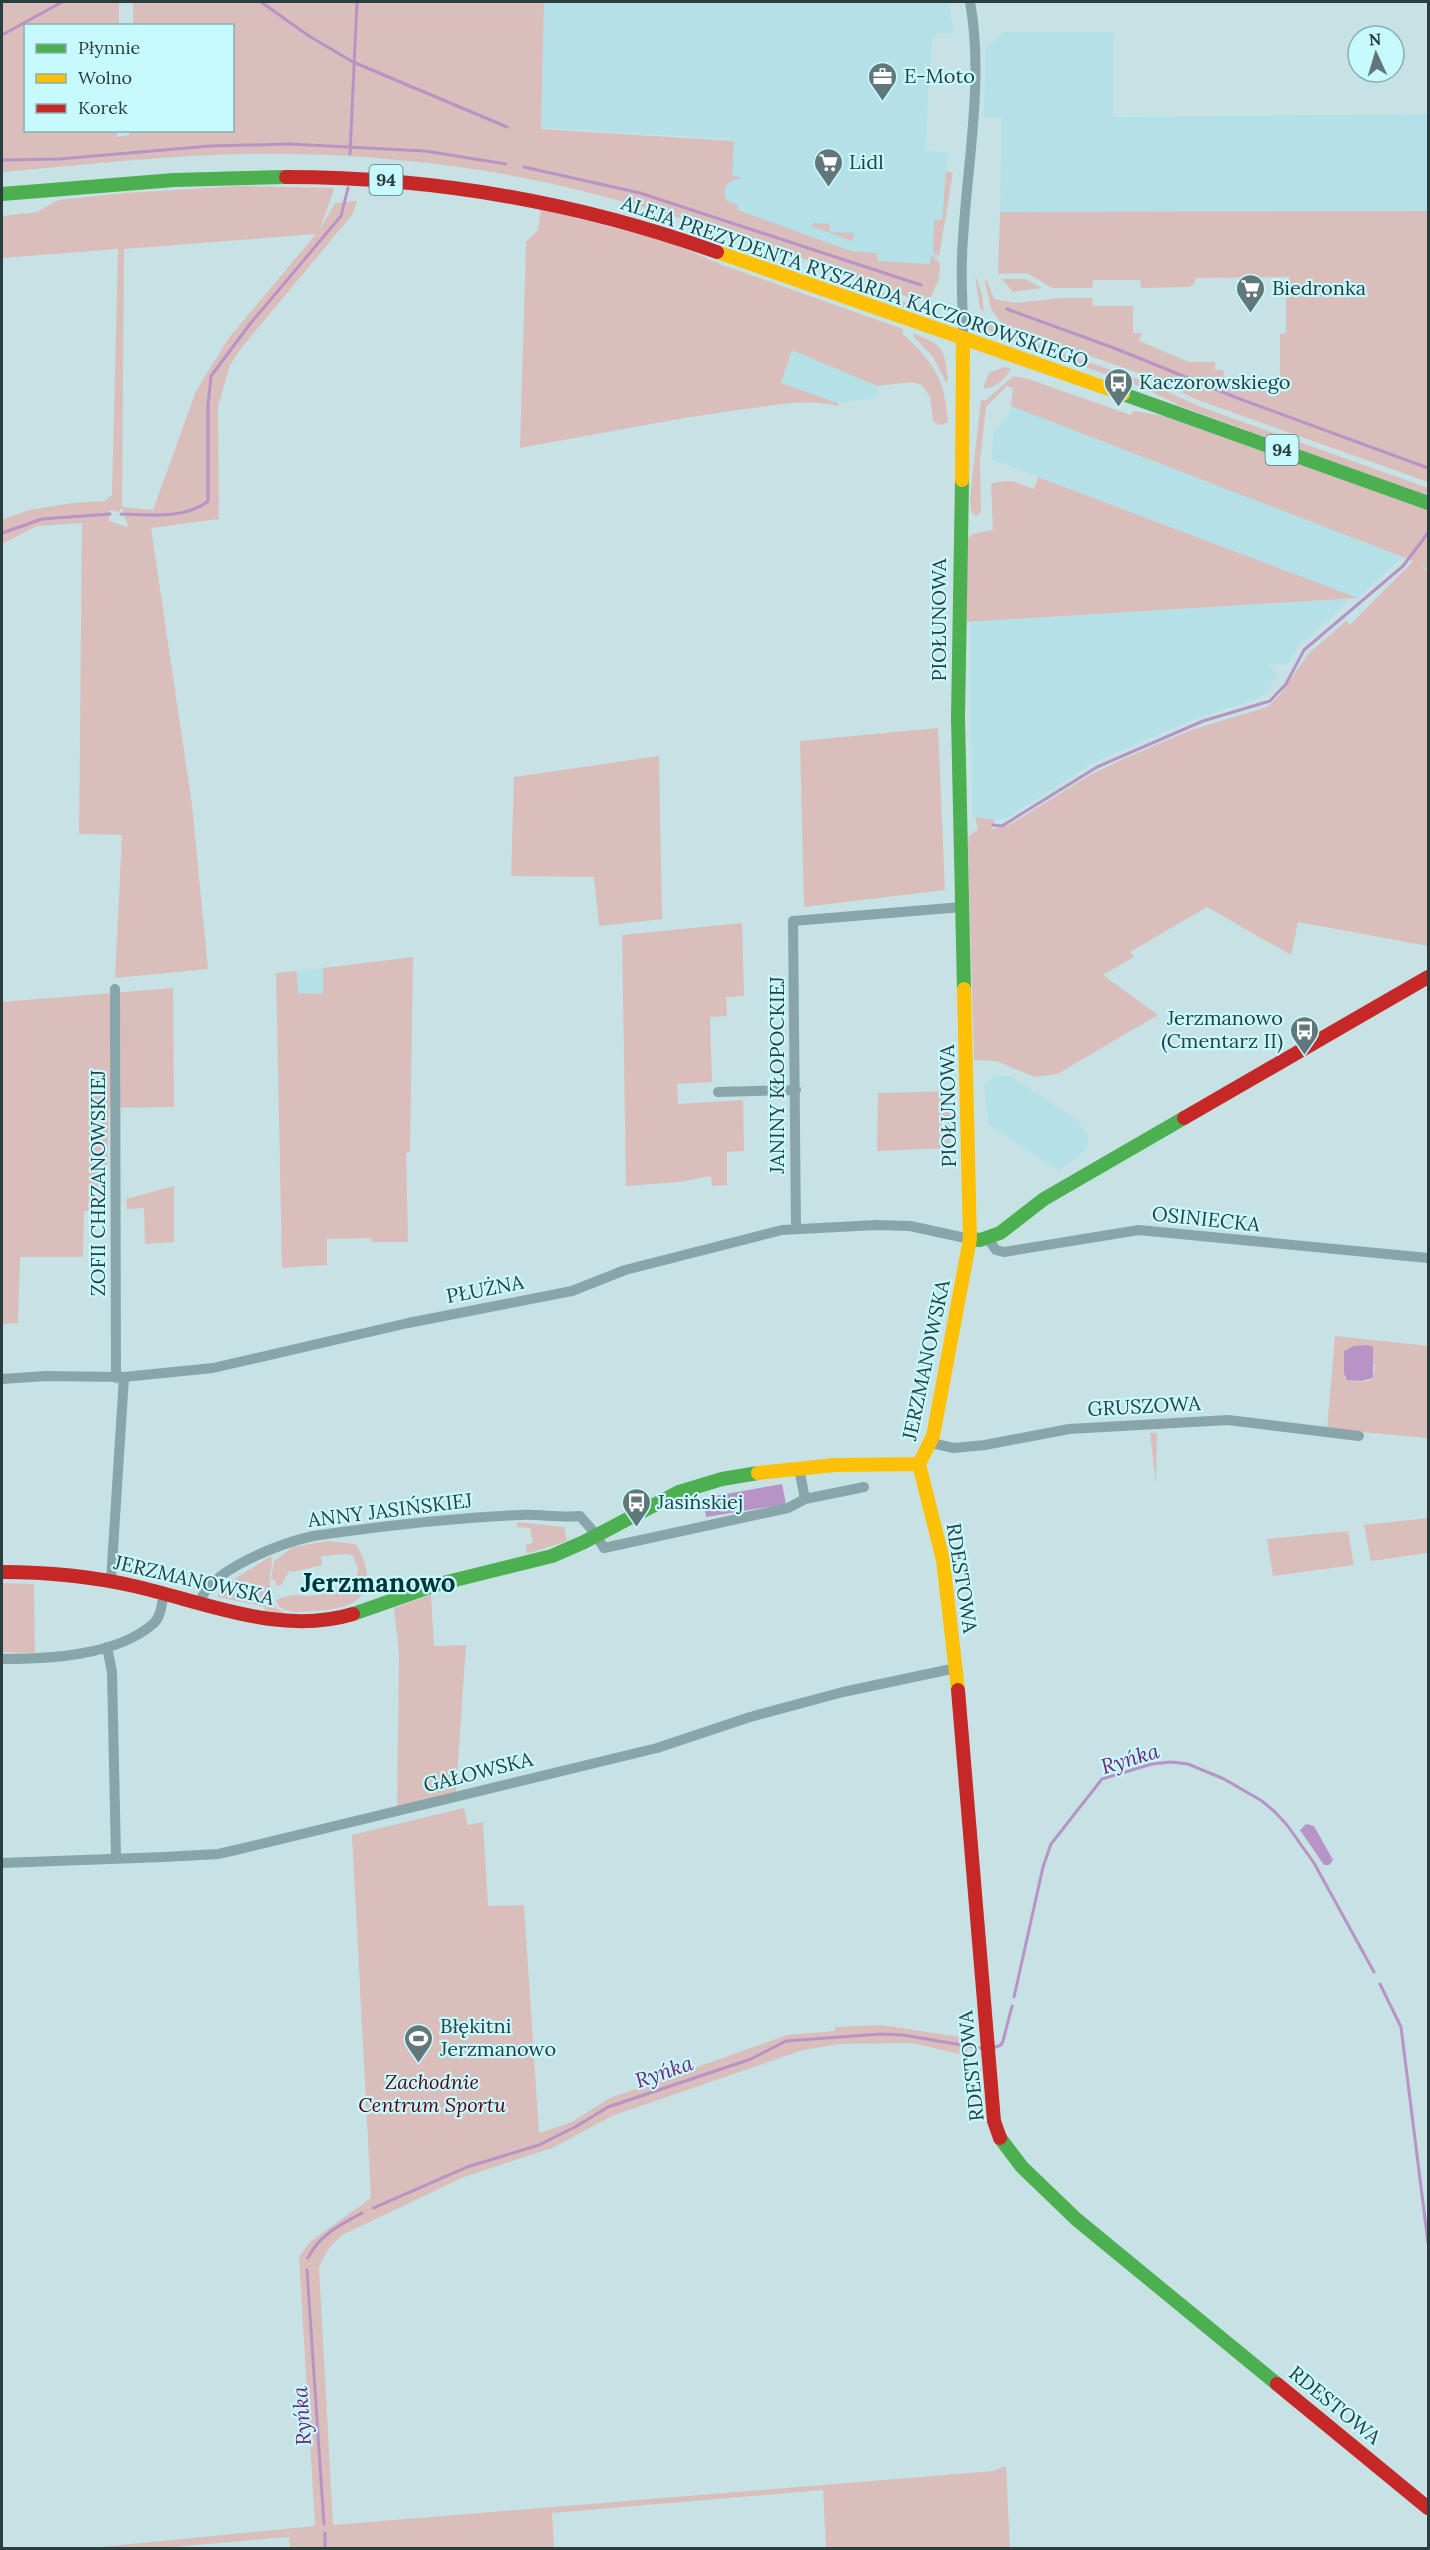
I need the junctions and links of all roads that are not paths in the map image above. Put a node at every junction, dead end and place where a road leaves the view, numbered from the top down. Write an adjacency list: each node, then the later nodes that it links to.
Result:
1 (970, 2): 3 (street, PIOŁUNOWA)
2 (2, 194): 3 (street, ALEJA PREZYDENTA RYSZARDA KACZOROWSKIEGO / 94)
3 (963, 339): 4 (street, ALEJA PREZYDENTA RYSZARDA KACZOROWSKIEGO / 94); 5 (street, PIOŁUNOWA)
4 (1428, 503)
5 (962, 907): 8 (street, JANINY KŁOPOCKIEJ); 11 (street, PIOŁUNOWA)
6 (1428, 977): 12 (street)
7 (115, 989): 14 (street, ZOFII CHRZANOWSKIEJ)
8 (796, 1090): 9 (street); 10 (street, JANINY KŁOPOCKIEJ)
9 (718, 1092)
10 (796, 1229): 11 (street, PŁUŻNA); 14 (street, PŁUŻNA)
11 (970, 1239): 12 (street); 17 (street, JERZMANOWSKA)
12 (988, 1239): 13 (street, OSINIECKA)
13 (1428, 1258)
14 (120, 1378): 15 (street, PŁUŻNA); 24 (street, ZOFII CHRZANOWSKIEJ)
15 (2, 1379)
16 (1359, 1436): 17 (street, GRUSZOWA)
17 (931, 1443): 18 (street, JERZMANOWSKA)
18 (919, 1464): 19 (street, JERZMANOWSKA); 29 (street, RDESTOWA)
19 (800, 1468): 21 (street); 22 (street, JERZMANOWSKA)
20 (864, 1486): 21 (street)
21 (805, 1499): 22 (street)
22 (597, 1536): 26 (street, JERZMANOWSKA); 26 (street, ANNY JASIŃSKIEJ)
23 (2, 1572): 24 (street, JERZMANOWSKA)
24 (111, 1581): 25 (street, JERZMANOWSKA)
25 (164, 1594): 26 (street, JERZMANOWSKA); 27 (street)
26 (200, 1602)
27 (107, 1647): 28 (street); 30 (street)
28 (2, 1659)
29 (956, 1668): 30 (street, GAŁOWSKA); 32 (street, RDESTOWA)
30 (116, 1857): 31 (street, GAŁOWSKA)
31 (2, 1863)
32 (1428, 2508)

